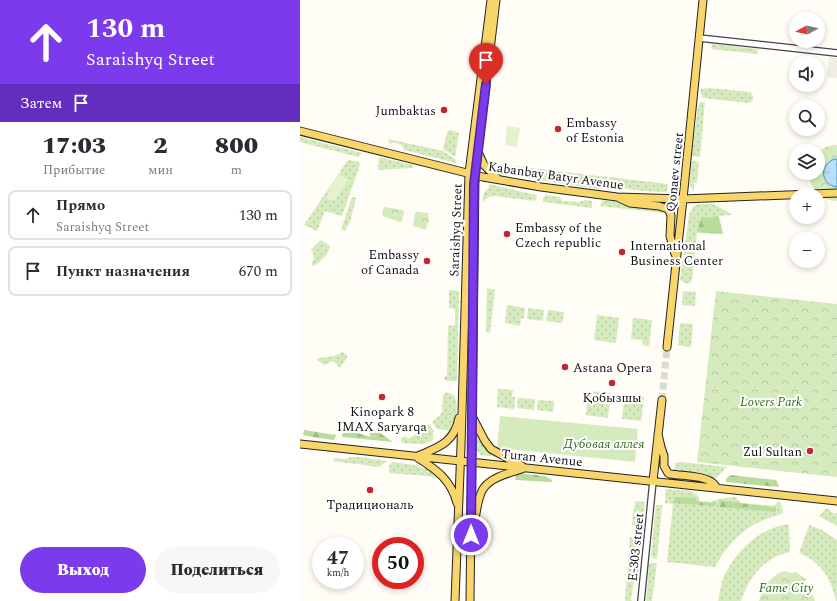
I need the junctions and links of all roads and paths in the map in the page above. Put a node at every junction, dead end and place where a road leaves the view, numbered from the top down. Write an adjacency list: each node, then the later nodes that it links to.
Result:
1 (491, 0): 8 (main road, Saraishyq Street)
2 (496, 0): 7 (main road, Saraishyq Street)
3 (703, 0): 4 (main road, Qonaev street)
4 (699, 38): 5 (street); 12 (main road, Qonaev street)
5 (837, 53)
6 (300, 132): 8 (main road, Kabanbay Batyr Avenue)
7 (478, 151): 8 (main road, Saraishyq Street); 9 (main road)
8 (472, 174): 9 (main road, Kabanbay Batyr Avenue); 16 (main road, Saraishyq Street); 17 (main road, Saraishyq Street)
9 (498, 179): 11 (main road, Kabanbay Batyr Avenue)
10 (837, 193): 12 (main road, Kabanbay Batyr Avenue)
11 (617, 197): 12 (main road, Kabanbay Batyr Avenue); 13 (main road)
12 (683, 199): 13 (main road, Qonaev street)
13 (677, 259): 14 (main road, Qonaev street)
14 (667, 347)
15 (662, 400): 18 (main road)
16 (462, 405): 20 (main road); 21 (main road, Saraishyq Street)
17 (472, 417): 22 (main road, Saraishyq Street); 23 (main road)
18 (658, 434): 24 (main road); 25 (main road)
19 (300, 444): 20 (main road, Turan Avenue)
20 (416, 457): 21 (main road, Turan Avenue); 27 (main road)
21 (460, 461): 22 (main road, Turan Avenue); 27 (main road, Saraishyq Street)
22 (472, 462): 23 (main road, Turan Avenue); 28 (main road, Saraishyq Street)
23 (526, 468): 24 (main road, Turan Avenue); 28 (main road)
24 (653, 481): 25 (main road, Turan Avenue); 31 (street)
25 (717, 488): 26 (main road, Turan Avenue)
26 (837, 501)
27 (459, 508): 29 (main road, Saraishyq Street)
28 (471, 535): 30 (main road)
29 (455, 601)
30 (470, 601)
31 (641, 601)

